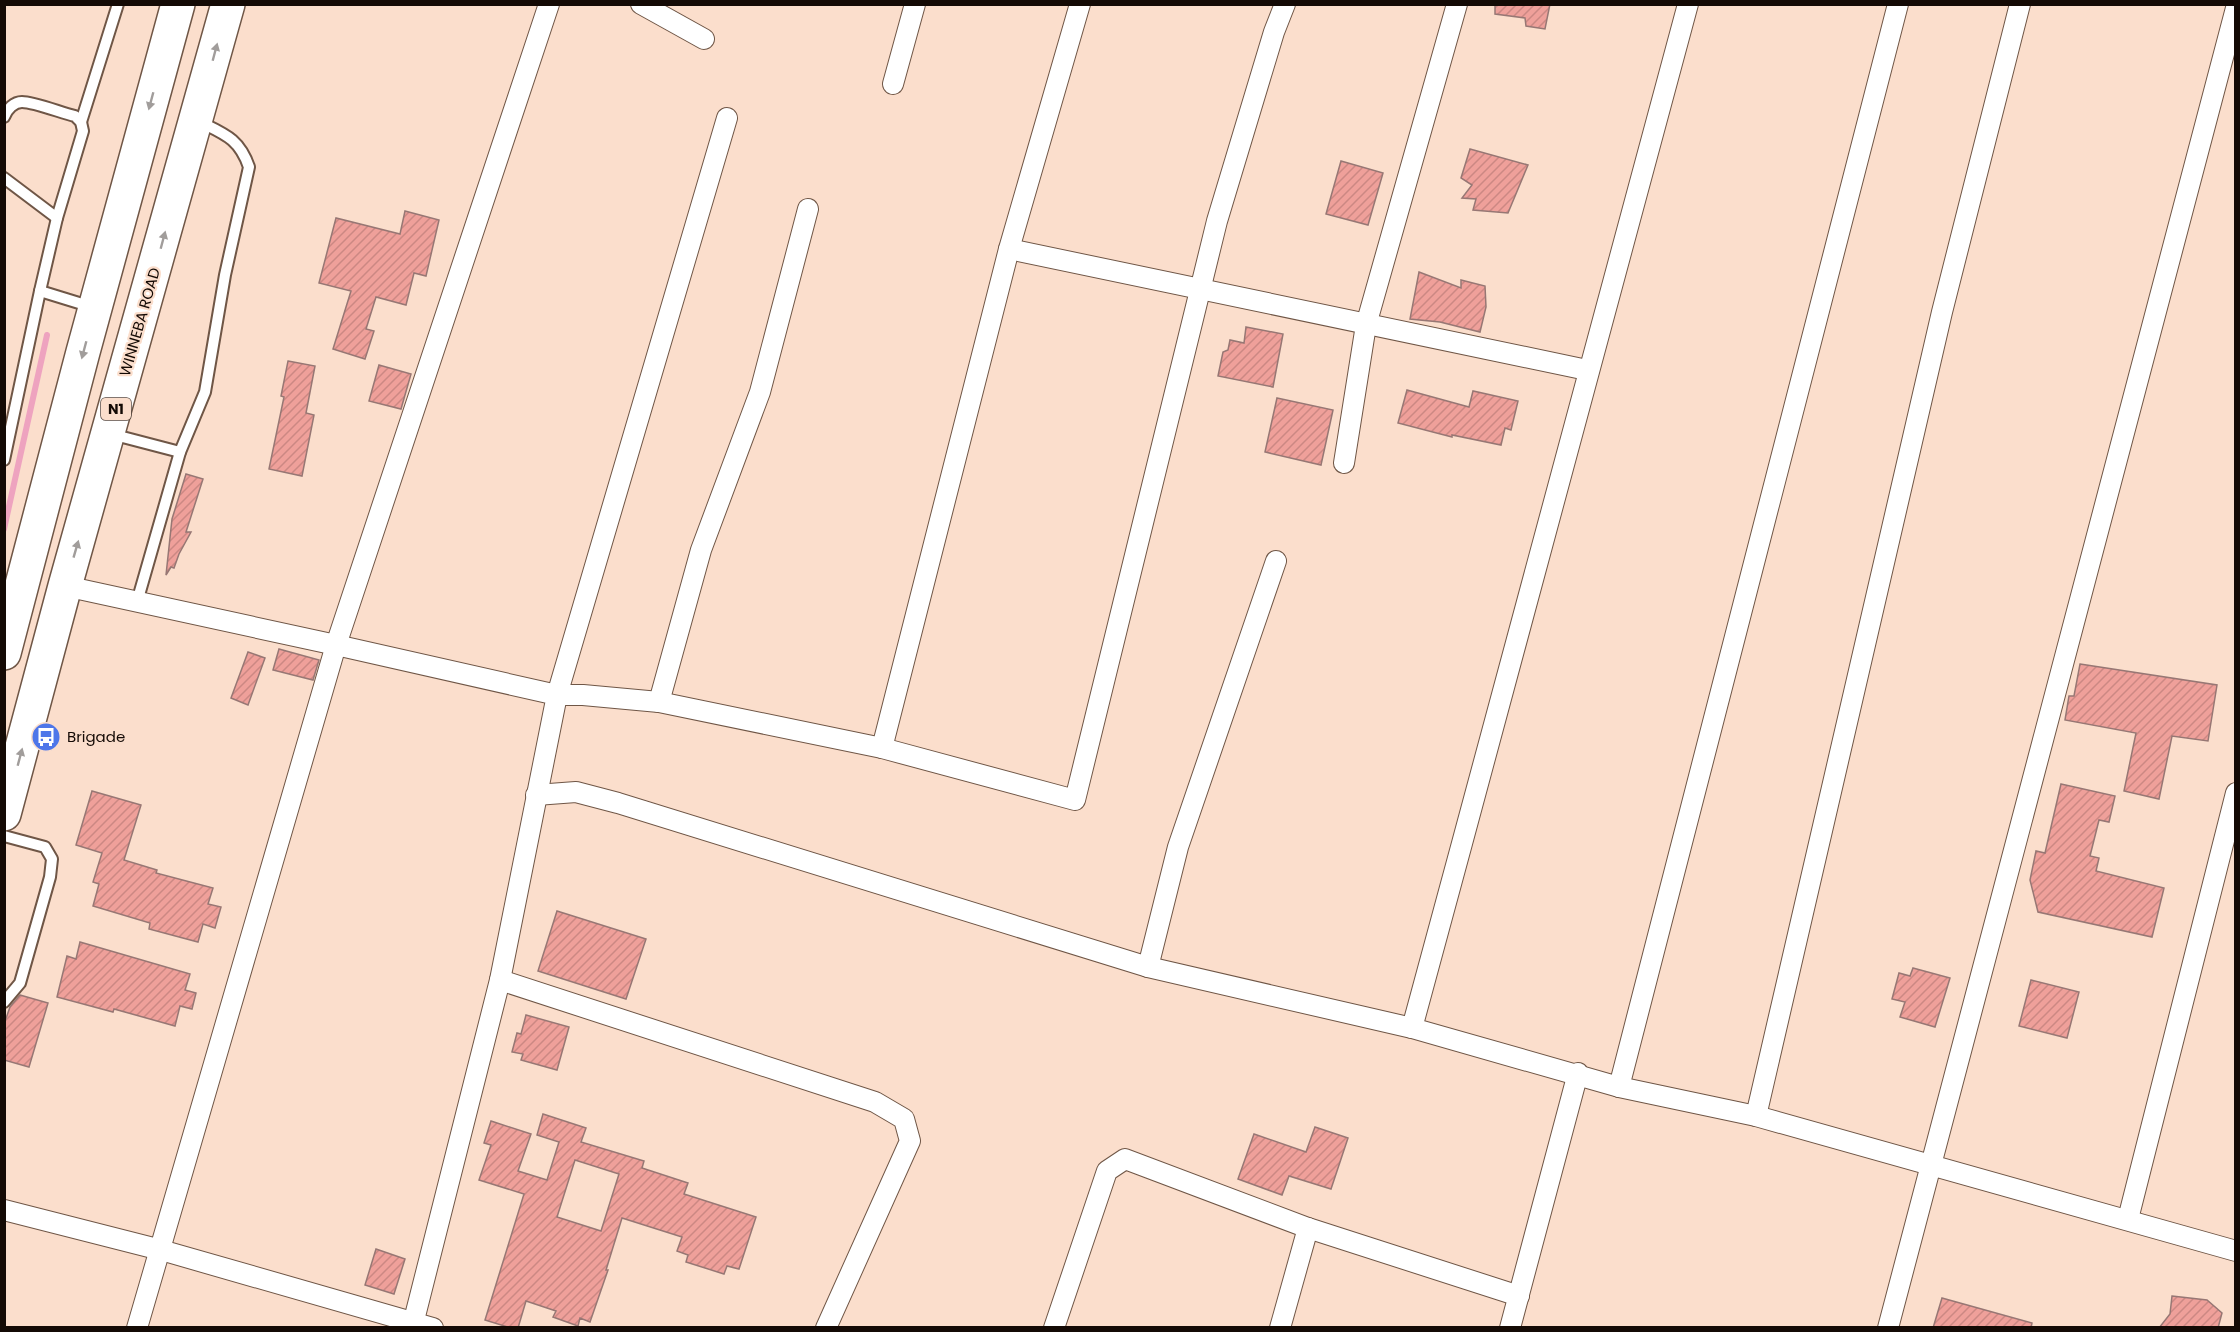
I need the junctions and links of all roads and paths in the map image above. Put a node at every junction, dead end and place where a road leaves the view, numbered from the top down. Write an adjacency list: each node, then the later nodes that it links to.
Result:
1 (118, 4): 19 (lane)
2 (178, 4): 26 (highway, one-way to 26)
3 (228, 4): 18 (highway, WINNEBA ROAD / N1, one-way to 3)
4 (549, 4): 37 (street)
5 (641, 4): 14 (street)
6 (915, 4): 15 (street)
7 (1080, 4): 23 (street)
8 (1285, 4): 24 (street)
9 (1458, 4): 27 (street)
10 (1688, 4): 28 (street)
11 (1898, 4): 51 (street)
12 (2020, 4): 52 (street)
13 (2235, 8): 53 (street)
14 (704, 39)
15 (893, 84)
16 (4, 117): 19 (lane)
17 (727, 118): 39 (street)
18 (196, 120): 29 (highway, WINNEBA ROAD / N1, one-way to 18); 30 (lane)
19 (81, 122): 22 (lane)
20 (4, 178): 22 (lane)
21 (808, 209): 40 (street)
22 (57, 218): 25 (lane)
23 (1010, 249): 24 (street); 41 (street)
24 (1200, 288): 27 (street); 41 (street)
25 (40, 291): 26 (lane); 31 (lane)
26 (95, 308): 36 (highway, one-way to 36)
27 (1366, 325): 28 (street); 32 (street)
28 (1587, 370): 49 (street)
29 (109, 433): 30 (lane); 34 (highway, WINNEBA ROAD / N1, one-way to 29)
30 (180, 452): 35 (lane)
31 (4, 460)
32 (1344, 463)
33 (1276, 561): 46 (street)
34 (65, 586): 35 (street); 44 (highway, WINNEBA ROAD / N1, one-way to 34)
35 (137, 602): 37 (street)
36 (12, 604): 38 (highway)
37 (336, 645): 39 (street); 57 (street)
38 (4, 653)
39 (557, 696): 40 (street); 43 (street)
40 (659, 702): 41 (street)
41 (882, 748)
42 (2235, 794): 55 (street)
43 (536, 795): 46 (street); 47 (street)
44 (4, 814)
45 (4, 836): 48 (lane)
46 (1148, 967): 49 (street)
47 (500, 980): 60 (street); 63 (street)
48 (4, 1002)
49 (1412, 1028): 50 (street)
50 (1578, 1073): 51 (street); 59 (street)
51 (1619, 1087): 52 (street)
52 (1756, 1116): 53 (street)
53 (1930, 1164): 55 (street); 67 (street)
54 (4, 1210): 57 (street)
55 (2128, 1219): 58 (street)
56 (1308, 1228): 59 (street); 64 (street); 65 (street)
57 (160, 1250): 60 (street); 61 (street)
58 (2235, 1251)
59 (1519, 1296): 66 (street)
60 (413, 1325): 62 (street)
61 (137, 1328)
62 (433, 1328)
63 (826, 1328)
64 (1054, 1328)
65 (1280, 1328)
66 (1510, 1328)
67 (1888, 1328)

